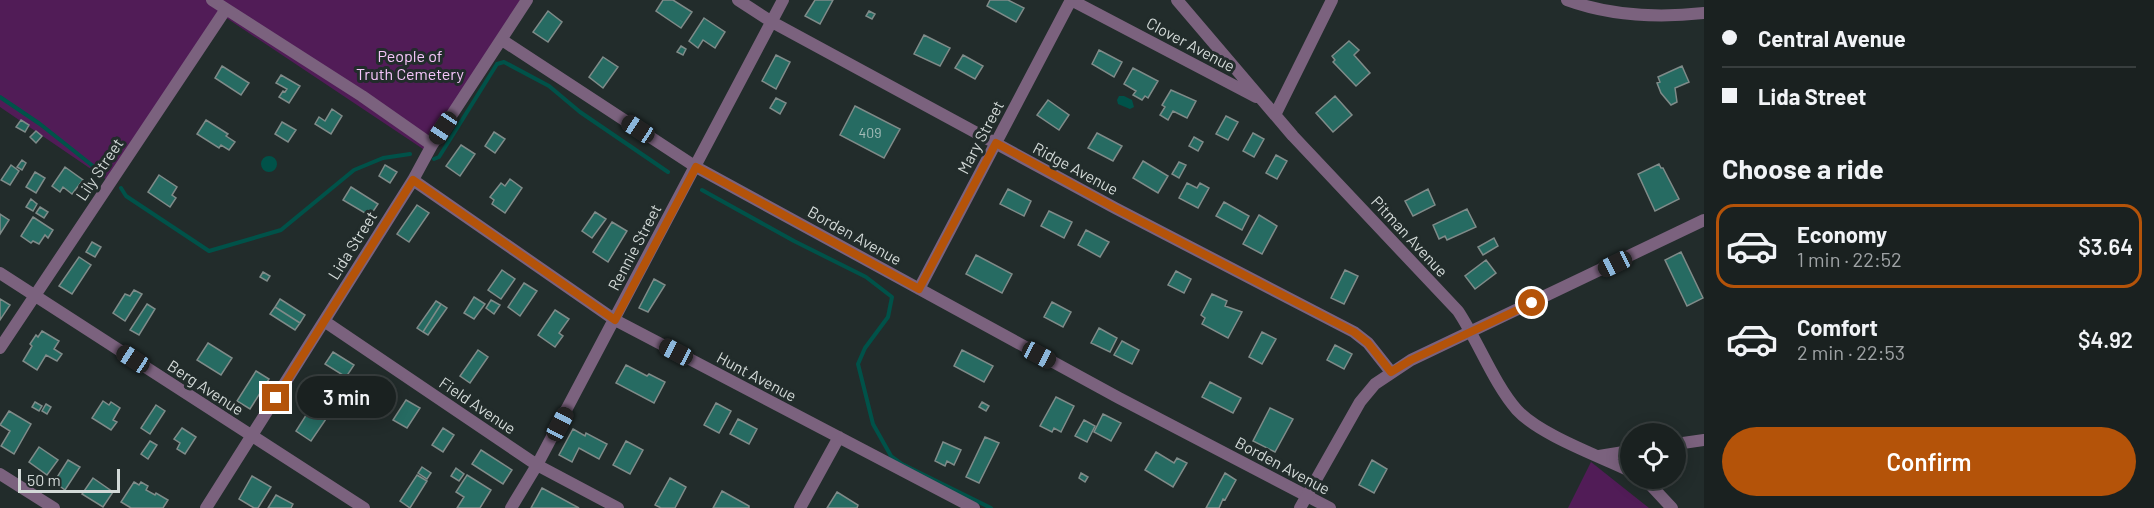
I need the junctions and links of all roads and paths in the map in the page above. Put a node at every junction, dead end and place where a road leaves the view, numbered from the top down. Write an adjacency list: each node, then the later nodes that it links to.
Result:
1 (213, 0): 9 (street)
2 (527, 0): 12 (street, Lida Street)
3 (738, 0): 11 (street, Ridge Avenue)
4 (783, 0): 11 (street, Rennie Street)
5 (1071, 0): 13 (street, Clover Avenue); 15 (street, Mary Street)
6 (1177, 0): 13 (street, Pitman Avenue)
7 (1332, 0): 14 (street)
8 (1567, 0): 10 (street)
9 (226, 9): 16 (street); 22 (street, Lily Street)
10 (1704, 13)
11 (772, 22): 15 (street, Ridge Avenue); 17 (street, Rennie Street)
12 (501, 40): 16 (street, Lida Street); 17 (street, Borden Avenue)
13 (1263, 100): 14 (street, Pitman Avenue)
14 (1275, 115): 25 (street, Pitman Avenue)
15 (996, 143): 21 (street, Mary Street); 27 (street, Ridge Avenue)
16 (432, 145): 18 (street, Lida Street)
17 (696, 167): 21 (street, Borden Avenue); 23 (street, Rennie Street)
18 (413, 180): 23 (street, Hunt Avenue); 24 (street, Lida Street)
19 (1704, 220): 25 (street)
20 (0, 273): 22 (street, Berg Avenue)
21 (919, 289): 38 (street, Borden Avenue)
22 (34, 294): 26 (street, Lily Street); 28 (street, Berg Avenue)
23 (615, 320): 29 (street, Hunt Avenue); 34 (street, Rennie Street)
24 (324, 321): 28 (street, Lida Street); 34 (street, Field Avenue)
25 (1472, 332): 27 (street); 33 (street, Pitman Avenue)
26 (0, 348)
27 (1391, 372): 38 (street)
28 (251, 436): 40 (street, Lida Street); 41 (street, Berg Avenue)
29 (838, 437): 44 (street); 45 (street, Hunt Avenue)
30 (1704, 440): 31 (street)
31 (1686, 443)
32 (1620, 453): 33 (street)
33 (1598, 456): 35 (street, Pitman Avenue)
34 (537, 465): 42 (street, Rennie Street); 43 (street, Field Avenue)
35 (1620, 466)
36 (0, 474): 39 (street)
37 (1654, 489): 48 (street)
38 (1307, 495): 46 (street); 47 (street, Borden Avenue)
39 (54, 508)
40 (206, 508)
41 (364, 508)
42 (511, 508)
43 (618, 508)
44 (800, 508)
45 (974, 508)
46 (1300, 508)
47 (1330, 508)
48 (1672, 508)

